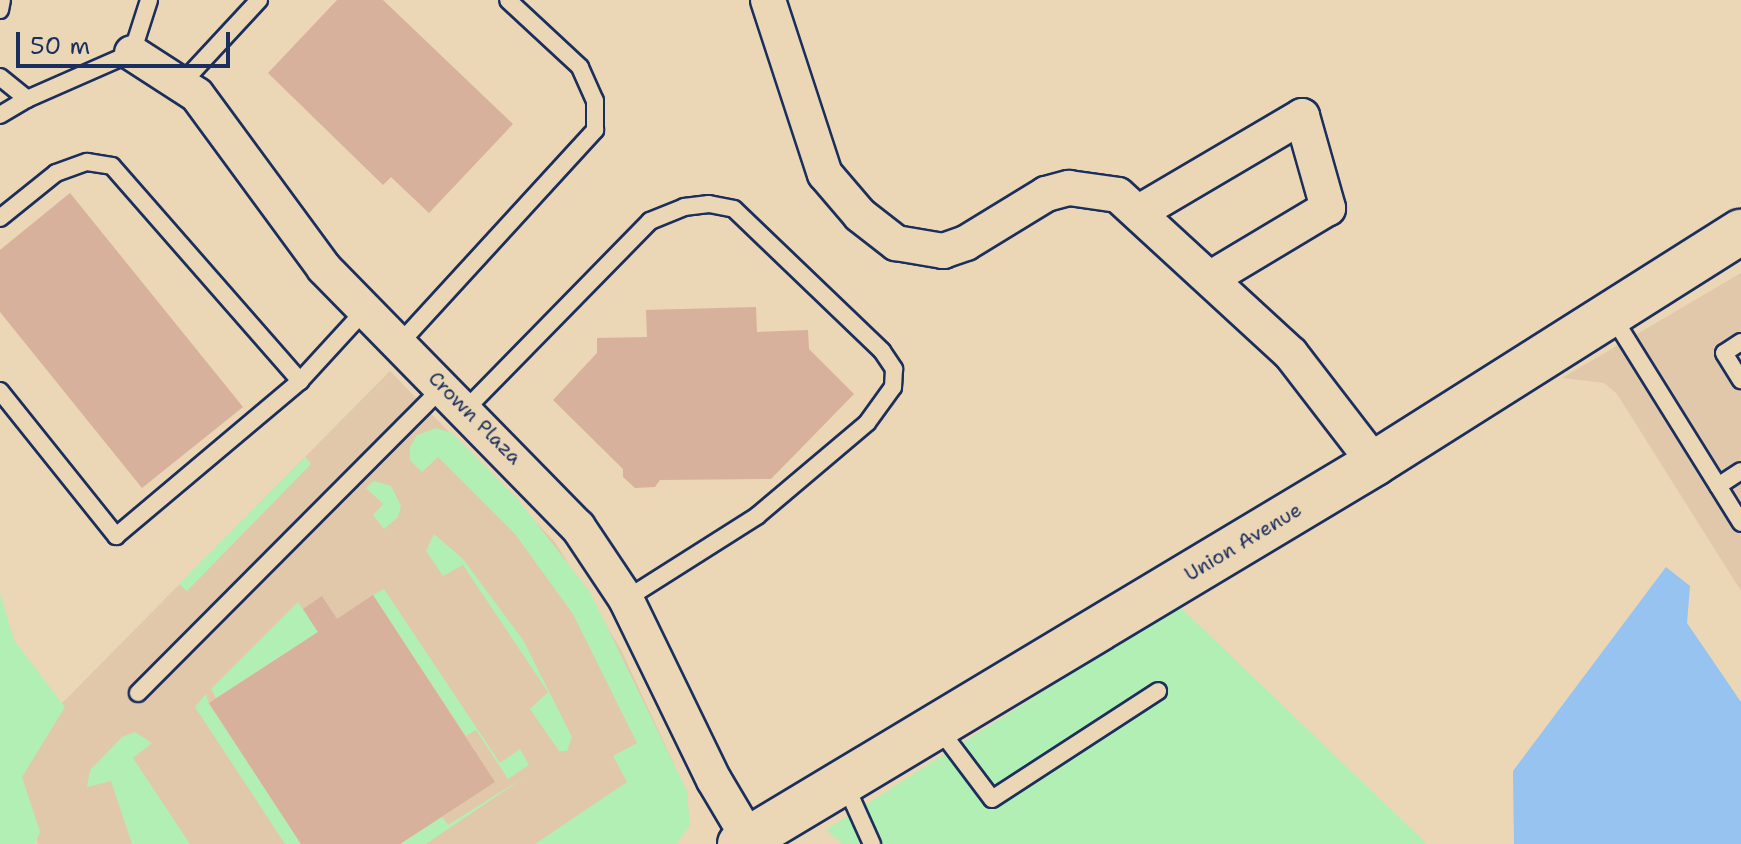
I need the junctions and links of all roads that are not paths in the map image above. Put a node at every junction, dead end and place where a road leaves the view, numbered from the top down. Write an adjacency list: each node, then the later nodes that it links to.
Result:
1 (2, 0): 6 (lane)
2 (149, 0): 7 (lane)
3 (259, 0): 9 (lane)
4 (508, 0): 19 (lane)
5 (768, 0): 12 (street)
6 (0, 10)
7 (132, 53): 9 (street, Crown Plaza); 10 (lane)
8 (0, 77): 10 (lane)
9 (183, 82): 16 (street, Crown Plaza)
10 (27, 99): 11 (lane)
11 (0, 115)
12 (1141, 211): 15 (street); 15 (street)
13 (0, 218): 21 (lane)
14 (1741, 232): 17 (street, Union Avenue)
15 (1211, 278): 24 (street)
16 (366, 309): 19 (street, Crown Plaza); 21 (lane)
17 (1610, 312): 24 (street, Union Avenue); 26 (lane)
18 (1741, 342): 20 (lane)
19 (400, 343): 23 (street, Crown Plaza)
20 (1741, 380)
21 (300, 381): 22 (lane)
22 (0, 391)
23 (455, 398): 28 (street, Crown Plaza); 28 (lane); 30 (lane)
24 (1375, 463): 31 (street, Union Avenue)
25 (1741, 471): 26 (lane)
26 (1718, 486): 27 (lane)
27 (1741, 523)
28 (626, 599): 33 (street, Crown Plaza)
29 (1158, 691): 31 (lane)
30 (138, 693)
31 (936, 724): 32 (street, Union Avenue)
32 (843, 780): 33 (street, Union Avenue); 34 (lane)
33 (744, 841)
34 (872, 844)

